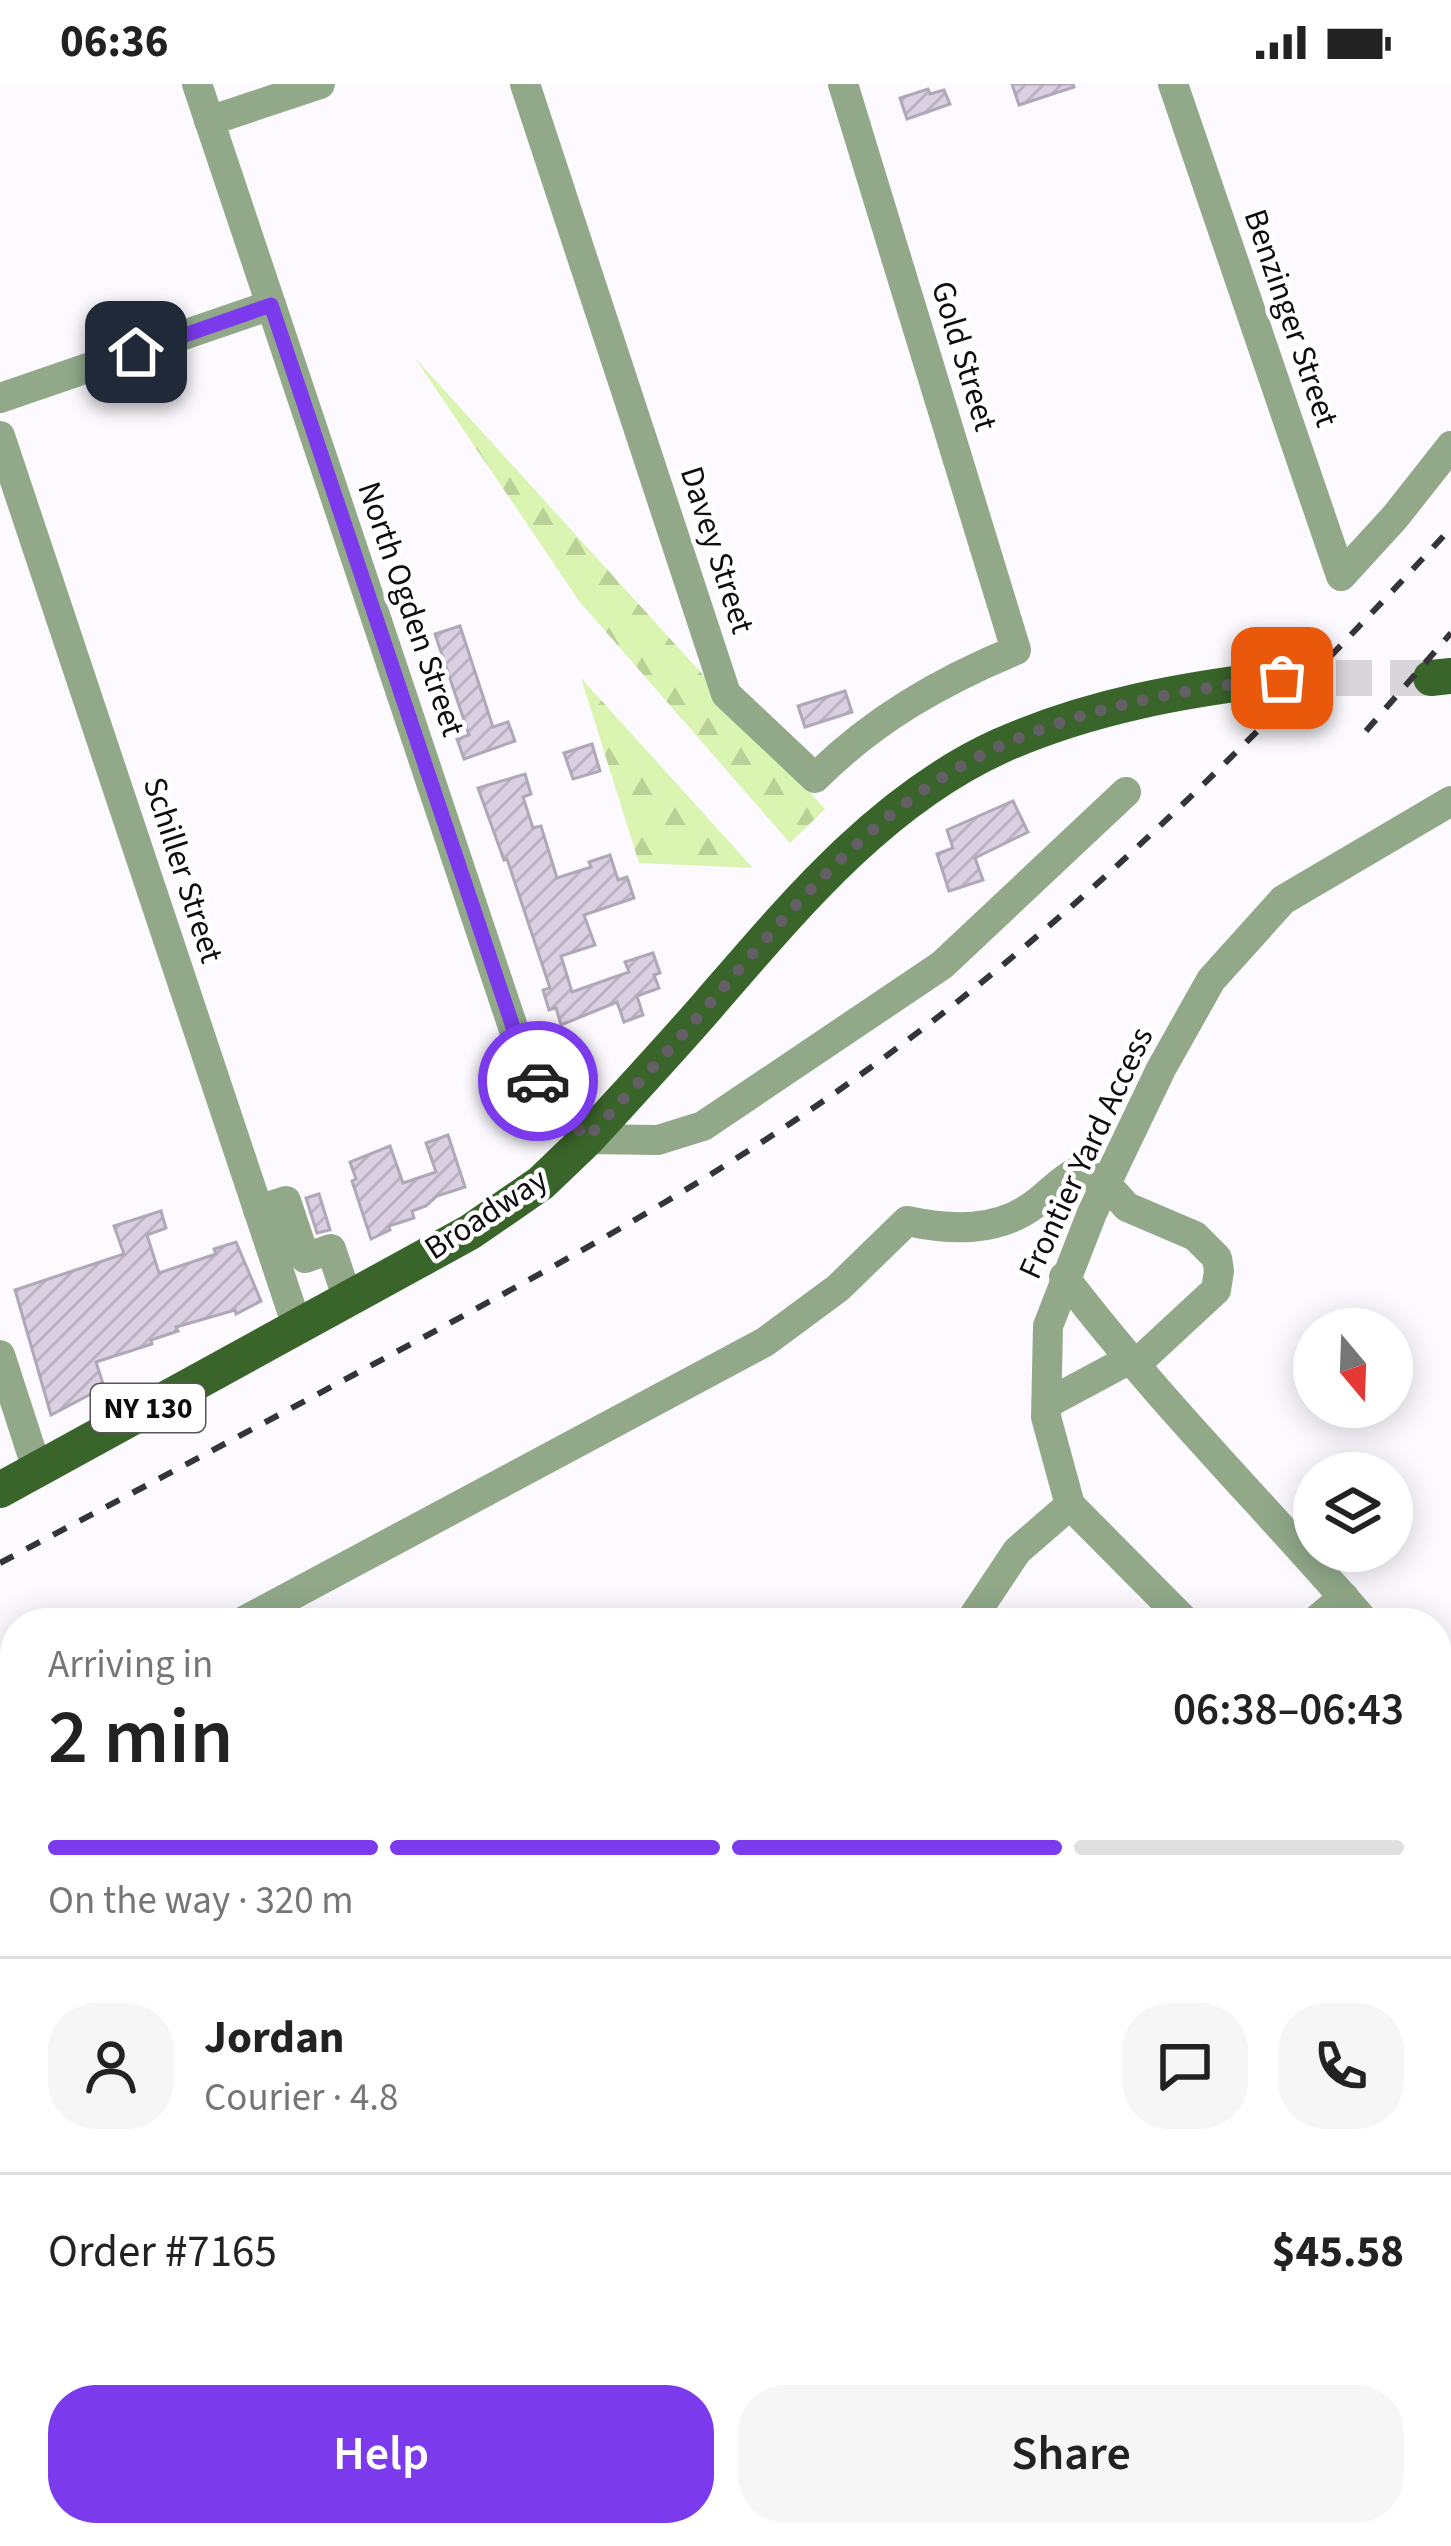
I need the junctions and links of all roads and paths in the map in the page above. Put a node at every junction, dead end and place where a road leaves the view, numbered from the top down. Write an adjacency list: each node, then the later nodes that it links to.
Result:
1 (197, 84): 6 (street, North Ogden Street)
2 (320, 84): 6 (street)
3 (525, 84): 11 (street, Davey Street)
4 (843, 84): 11 (street, Gold Street)
5 (1173, 84): 10 (street, Benzinger Street)
6 (209, 122): 7 (street, North Ogden Street)
7 (271, 305): 8 (street); 15 (street, North Ogden Street)
8 (0, 398)
9 (0, 436): 17 (street, Schiller Street)
10 (1451, 446)
11 (1016, 650)
12 (1282, 678): 15 (main road, Broadway / NY 130)
13 (1126, 792): 15 (street)
14 (1451, 801): 16 (street, Frontier Yard Access)
15 (587, 1138): 19 (main road, Broadway / NY 130)
16 (1107, 1185): 18 (street, Frontier Yard Access); 22 (street); 28 (street)
17 (258, 1210): 19 (street); 20 (street, Schiller Street)
18 (1064, 1277): 22 (street); 23 (street, Frontier Yard Access)
19 (347, 1298): 20 (main road, Broadway / NY 130)
20 (297, 1326): 24 (main road, Broadway / NY 130)
21 (0, 1355): 24 (street)
22 (1132, 1362): 23 (street); 27 (street)
23 (1048, 1402): 26 (street, Frontier Yard Access)
24 (38, 1469): 25 (main road, Broadway / NY 130)
25 (0, 1490)
26 (1070, 1505): 29 (street); 30 (street)
27 (1343, 1597): 31 (street); 32 (street)
28 (268, 1608)
29 (978, 1608)
30 (1171, 1608)
31 (1330, 1608)
32 (1353, 1608)

